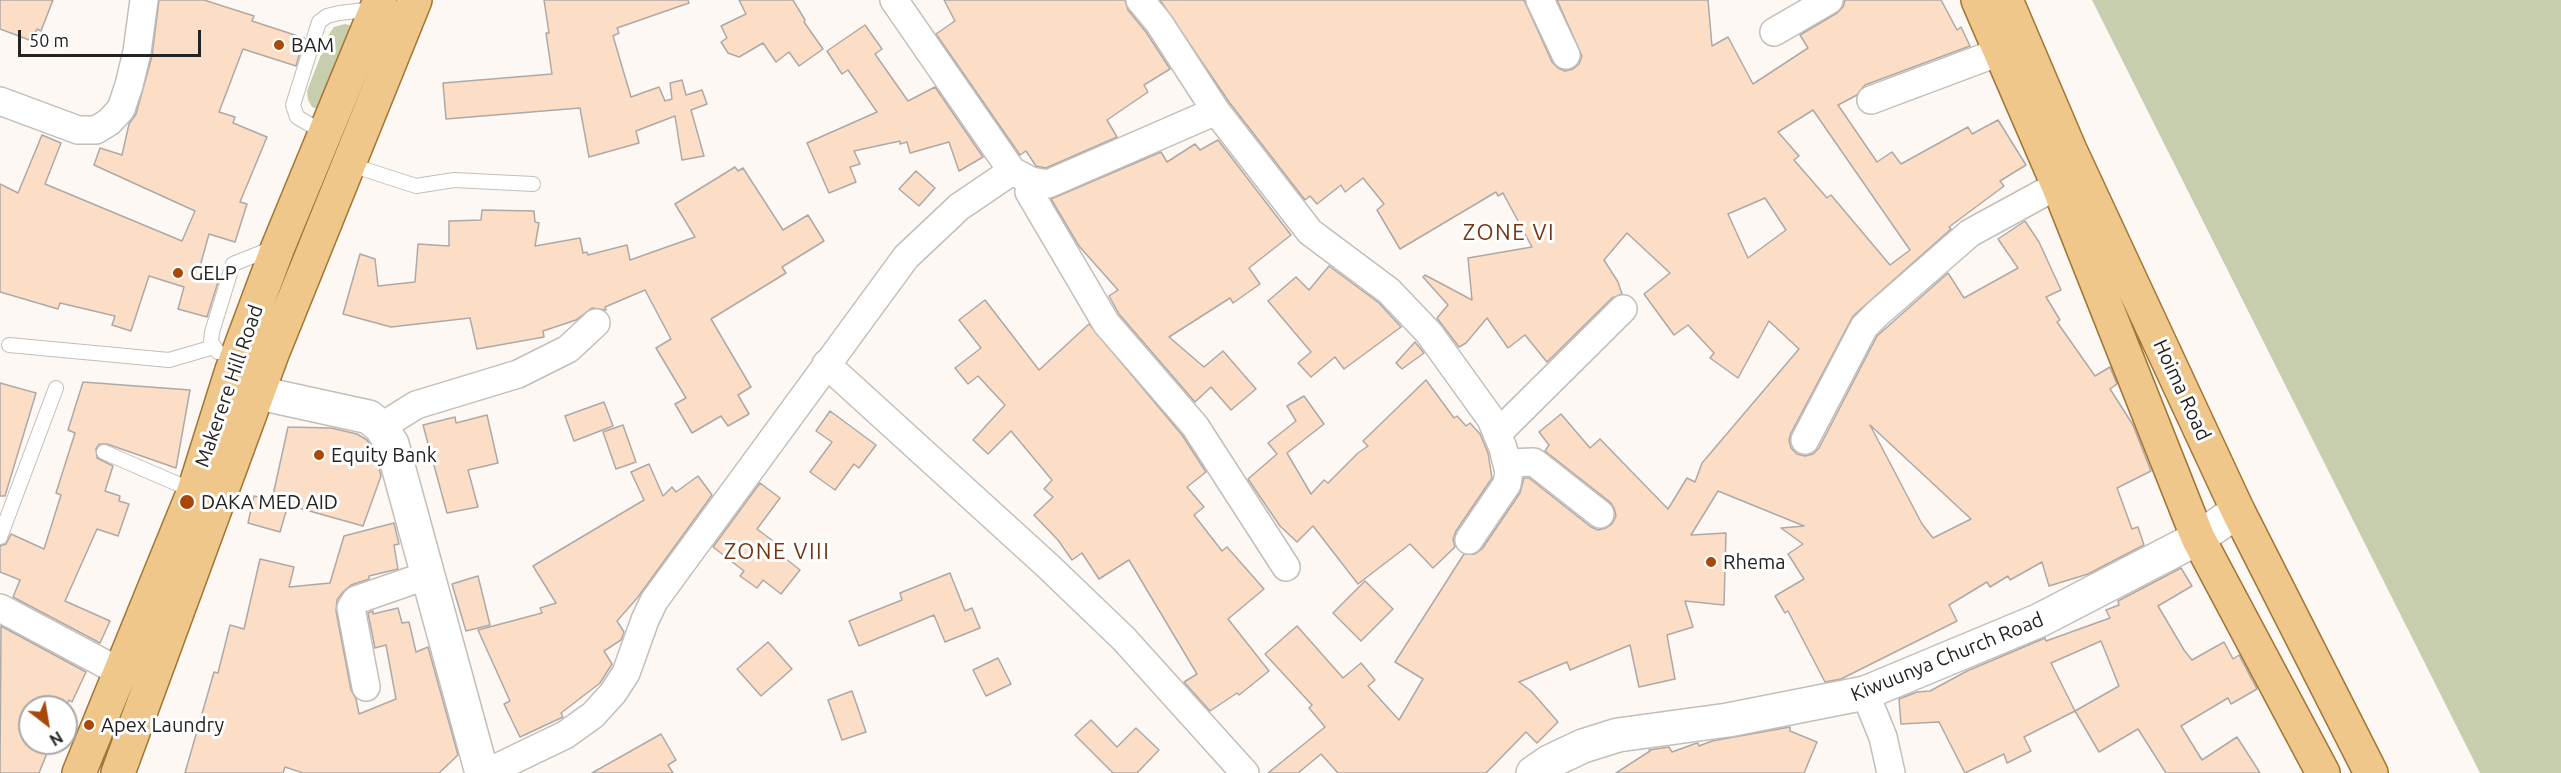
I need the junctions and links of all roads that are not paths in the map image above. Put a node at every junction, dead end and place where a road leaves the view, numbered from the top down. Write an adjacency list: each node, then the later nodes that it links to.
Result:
1 (144, 0): 14 (street)
2 (415, 0): 17 (main road, Makerere Hill Road)
3 (894, 0): 18 (street)
4 (1140, 0): 15 (street)
5 (1540, 0): 12 (street)
6 (1829, 0): 10 (street)
7 (1978, 0): 11 (main road, Hoima Road)
8 (2006, 0): 34 (main road, Hoima Road)
9 (378, 5): 16 (main road, Makerere Hill Road); 16 (lane)
10 (1774, 32)
11 (2001, 51): 13 (street); 20 (main road, Hoima Road)
12 (1566, 55)
13 (1871, 100)
14 (0, 101)
15 (1216, 111): 18 (street); 29 (street)
16 (326, 134): 24 (main road, Makerere Hill Road)
17 (348, 164): 19 (lane); 27 (main road, Makerere Hill Road)
18 (1021, 176): 25 (street); 39 (street)
19 (533, 184)
20 (2058, 185): 30 (street); 37 (main road, Hoima Road)
21 (1623, 309): 29 (street)
22 (596, 323): 28 (street)
23 (9, 345): 24 (lane)
24 (223, 359): 33 (main road, Makerere Hill Road)
25 (826, 364): 48 (street); 49 (street)
26 (56, 388): 36 (lane)
27 (259, 393): 28 (street); 46 (main road, Makerere Hill Road)
28 (381, 427): 40 (street)
29 (1497, 434): 32 (street)
30 (1805, 440)
31 (104, 452): 33 (lane)
32 (1507, 463): 35 (street); 38 (street)
33 (194, 491): 42 (main road, Makerere Hill Road)
34 (2238, 511): 37 (street, Kiwuunya Church Road); 53 (main road, Hoima Road)
35 (1600, 514)
36 (0, 537)
37 (2198, 538): 44 (street, Kiwuunya Church Road); 52 (main road, Hoima Road)
38 (1469, 540)
39 (1286, 567)
40 (428, 575): 43 (street); 47 (street)
41 (0, 608): 42 (street)
42 (120, 672): 45 (main road, Makerere Hill Road)
43 (366, 687)
44 (1865, 693): 50 (street, Kiwuunya Church Road); 51 (street)
45 (80, 773)
46 (118, 773)
47 (482, 773)
48 (486, 773)
49 (1245, 773)
50 (1533, 773)
51 (1891, 773)
52 (2324, 773)
53 (2371, 773)

